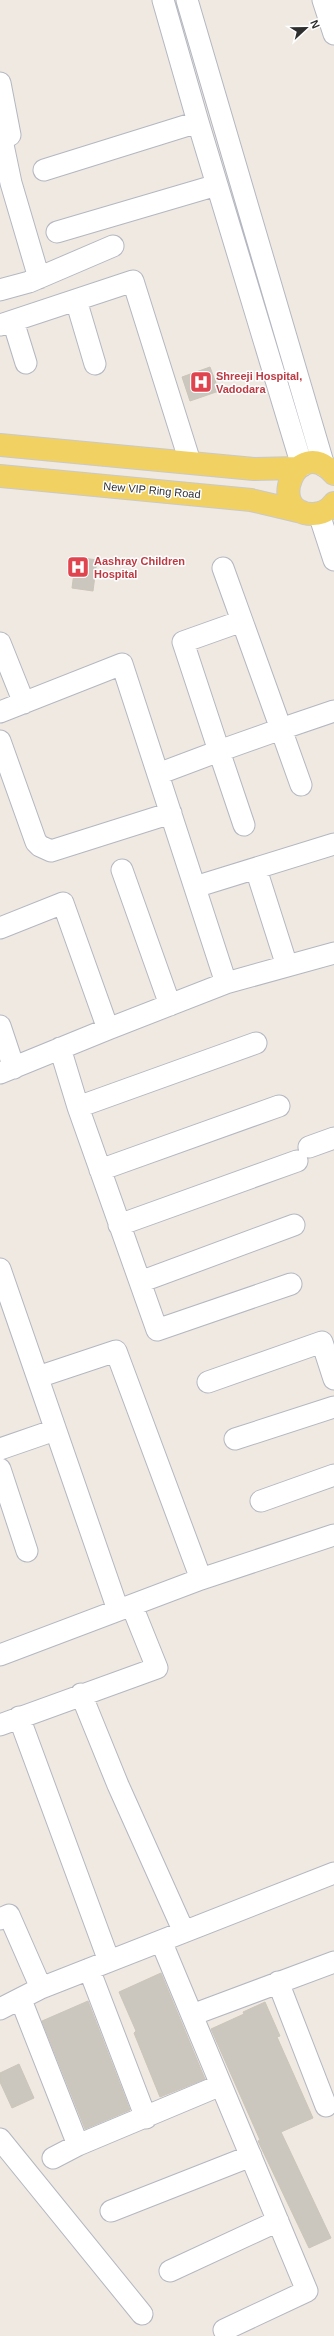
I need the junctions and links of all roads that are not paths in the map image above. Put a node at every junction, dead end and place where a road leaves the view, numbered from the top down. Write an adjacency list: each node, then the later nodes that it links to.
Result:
1 (163, 0): 6 (street)
2 (187, 0): 21 (street)
3 (324, 0): 4 (street)
4 (334, 34)
5 (0, 83): 7 (street)
6 (198, 122): 8 (street); 9 (street)
7 (1, 140): 12 (street)
8 (44, 170)
9 (217, 185): 10 (street); 20 (street)
10 (57, 232)
11 (113, 246): 12 (street)
12 (39, 278): 13 (street)
13 (0, 290)
14 (76, 300): 15 (street); 17 (street); 19 (street)
15 (7, 323): 16 (street)
16 (26, 363)
17 (95, 364)
18 (0, 445): 19 (main road)
19 (190, 462): 20 (main road)
20 (300, 467): 21 (main road); 23 (main road)
21 (330, 469)
22 (0, 476): 23 (main road, New VIP Ring Road)
23 (327, 509): 24 (street)
24 (334, 560)
25 (223, 568): 26 (street)
26 (242, 621): 31 (street); 33 (street)
27 (0, 643): 28 (street)
28 (24, 703): 30 (street); 34 (street)
29 (334, 711): 31 (street)
30 (0, 712)
31 (281, 729): 33 (street); 35 (street)
32 (0, 741): 36 (street)
33 (219, 751): 34 (street); 37 (street)
34 (158, 774): 36 (street)
35 (301, 785)
36 (171, 813): 41 (street)
37 (244, 825)
38 (334, 844): 39 (street)
39 (256, 869): 41 (street); 44 (street)
40 (122, 870): 46 (street)
41 (195, 887): 45 (street)
42 (0, 928): 48 (street)
43 (334, 953): 44 (street)
44 (287, 966): 45 (street)
45 (226, 983): 46 (street)
46 (170, 1005): 48 (street)
47 (0, 1026): 51 (street)
48 (108, 1028): 50 (street)
49 (256, 1043): 53 (street)
50 (60, 1048): 51 (street); 53 (street)
51 (7, 1071)
52 (279, 1106): 55 (street)
53 (78, 1107): 55 (street)
54 (334, 1138): 56 (street)
55 (100, 1170): 56 (street)
56 (119, 1225): 59 (street)
57 (294, 1225): 59 (street)
58 (0, 1269): 62 (street)
59 (140, 1282): 60 (street)
60 (292, 1284)
61 (328, 1336): 63 (street); 64 (street)
62 (38, 1377): 66 (street); 74 (street)
63 (334, 1379)
64 (208, 1382)
65 (334, 1407): 67 (street)
66 (55, 1430): 68 (street); 75 (street)
67 (236, 1439)
68 (0, 1449)
69 (0, 1468): 73 (street)
70 (334, 1475): 71 (street)
71 (261, 1501)
72 (334, 1535): 74 (street)
73 (28, 1551)
74 (201, 1579): 75 (street)
75 (125, 1608): 76 (street); 77 (street)
76 (0, 1655)
77 (81, 1694): 78 (street); 81 (street)
78 (9, 1721): 83 (street)
79 (334, 1873): 81 (street)
80 (0, 1919): 87 (street)
81 (184, 1932): 82 (street)
82 (161, 1941): 83 (street); 90 (street)
83 (109, 1961): 85 (street)
84 (334, 1962): 86 (street)
85 (89, 1969): 87 (street); 93 (street)
86 (278, 1982): 90 (street); 92 (street)
87 (41, 1988): 88 (street)
88 (21, 2000): 89 (street); 95 (street)
89 (0, 2009)
90 (192, 2015): 91 (street)
91 (222, 2085): 93 (street); 96 (street)
92 (326, 2106)
93 (146, 2118): 95 (street)
94 (0, 2139): 101 (street)
95 (78, 2145): 97 (street)
96 (251, 2156): 98 (street); 99 (street)
97 (53, 2158)
98 (111, 2211)
99 (278, 2221): 100 (street); 102 (street)
100 (170, 2271)
101 (142, 2314)
102 (224, 2330)

